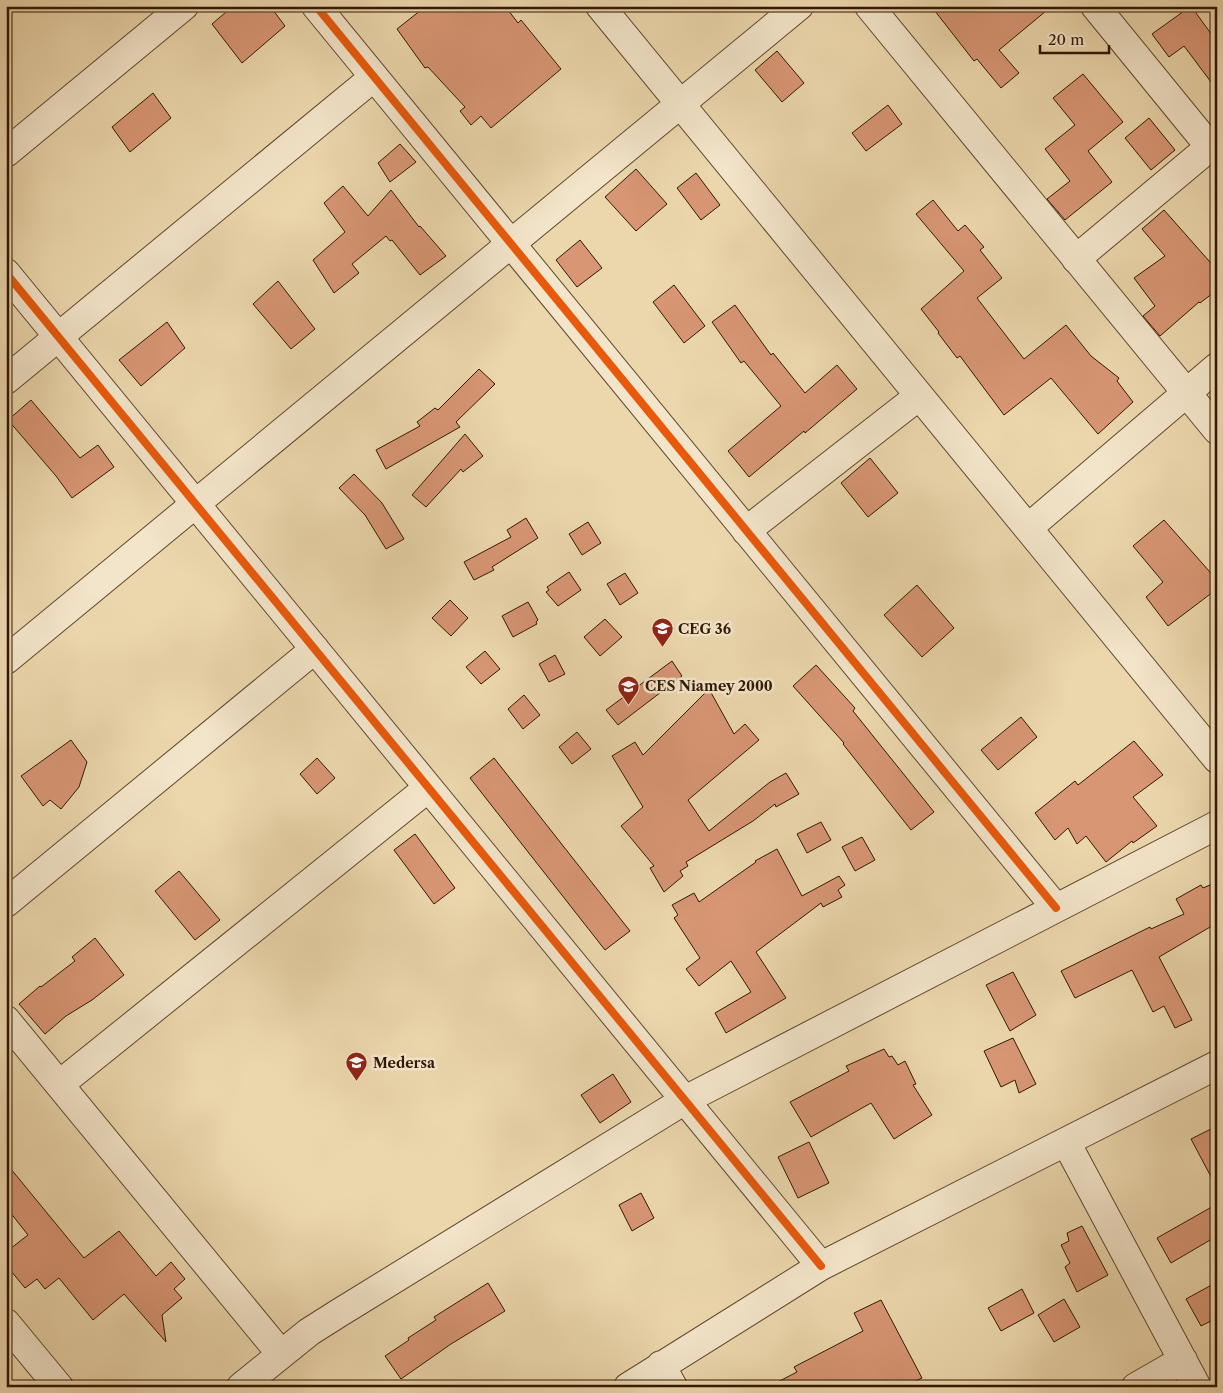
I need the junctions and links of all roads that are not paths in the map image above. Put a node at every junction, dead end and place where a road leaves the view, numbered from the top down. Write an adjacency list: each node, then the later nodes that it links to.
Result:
1 (184, 6): 10 (street)
2 (316, 6): 7 (street)
3 (600, 6): 8 (street)
4 (799, 6): 8 (street)
5 (869, 6): 12 (street)
6 (1106, 10): 9 (street)
7 (374, 77): 11 (street); 14 (street)
8 (680, 104): 11 (street); 18 (street)
9 (1213, 144): 12 (street)
10 (6, 153)
11 (511, 244): 20 (street); 22 (street)
12 (1076, 259): 17 (street)
13 (6, 273): 14 (street)
14 (59, 337): 16 (street); 20 (street)
15 (1217, 367): 17 (street)
16 (6, 380)
17 (1186, 392): 19 (street); 21 (street)
18 (919, 396): 21 (street); 22 (street)
19 (1217, 430)
20 (196, 504): 23 (street); 24 (street)
21 (1028, 528): 25 (street)
22 (746, 531): 29 (street)
23 (314, 649): 26 (street); 28 (street)
24 (6, 660)
25 (1217, 758)
26 (428, 788): 32 (street); 33 (street)
27 (1217, 825): 29 (street)
28 (6, 903)
29 (1056, 908): 33 (street)
30 (6, 1020): 32 (street)
31 (1217, 1065): 34 (street)
32 (60, 1084): 37 (street)
33 (685, 1100): 35 (street); 37 (street)
34 (1066, 1142): 35 (street); 38 (street)
35 (821, 1266): 39 (street)
36 (6, 1323): 40 (street)
37 (281, 1354): 41 (street)
38 (1183, 1360): 43 (street); 44 (street)
39 (667, 1376): 42 (street)
40 (59, 1387)
41 (241, 1387)
42 (628, 1387)
43 (1136, 1387)
44 (1197, 1387)

